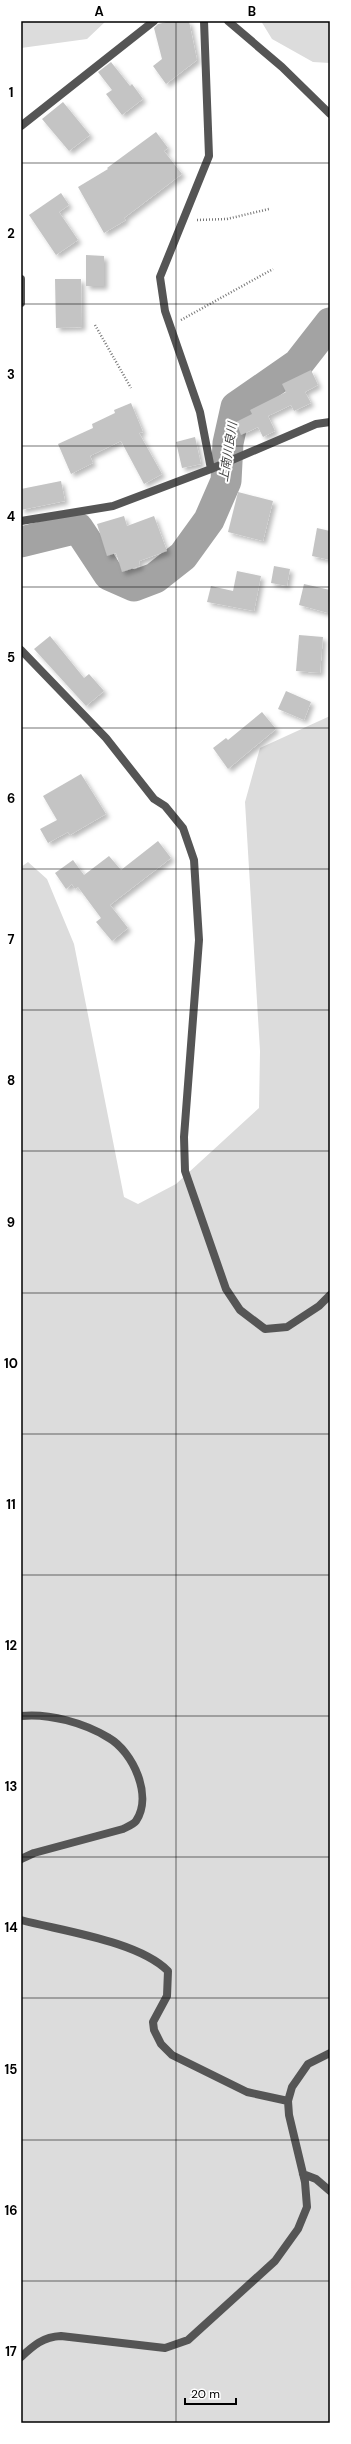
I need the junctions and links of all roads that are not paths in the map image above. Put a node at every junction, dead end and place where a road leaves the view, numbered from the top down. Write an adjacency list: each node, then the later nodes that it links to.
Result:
1 (154, 21): 5 (street)
2 (204, 21): 9 (street)
3 (228, 21): 4 (street)
4 (330, 114)
5 (21, 126)
6 (21, 279): 7 (street)
7 (21, 303)
8 (330, 422): 9 (street)
9 (211, 469): 10 (street)
10 (21, 521)
11 (21, 650): 12 (street)
12 (330, 1295)
13 (21, 1716): 14 (street)
14 (21, 1859)
15 (21, 1920): 17 (street)
16 (330, 2053): 17 (street)
17 (288, 2101): 18 (street)
18 (303, 2174): 19 (street); 20 (street)
19 (330, 2191)
20 (21, 2357)

